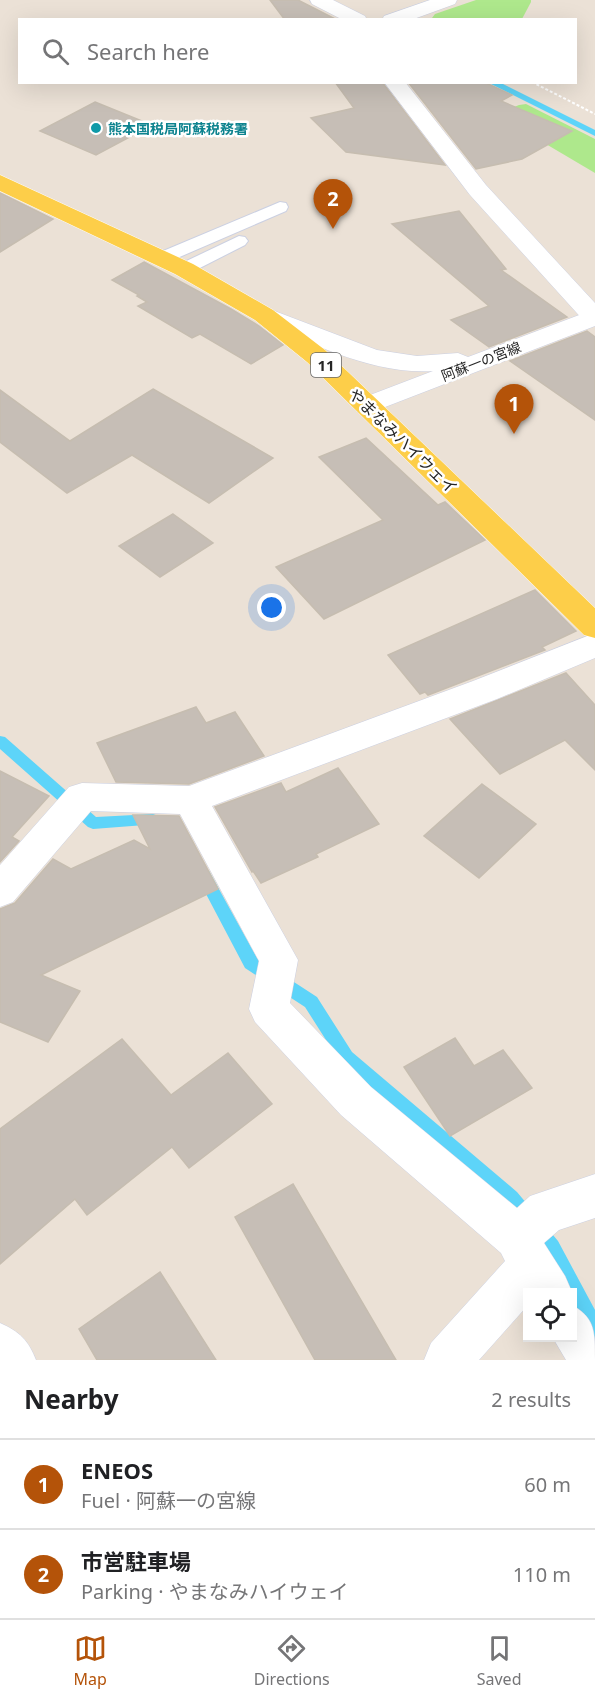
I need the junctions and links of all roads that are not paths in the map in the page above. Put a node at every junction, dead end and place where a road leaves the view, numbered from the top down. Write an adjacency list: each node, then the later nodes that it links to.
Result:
1 (319, 0): 3 (street)
2 (448, 0): 4 (street)
3 (354, 18)
4 (397, 18)
5 (396, 84): 9 (street)
6 (0, 182): 7 (main road, やまなみハイウェイ / 11)
7 (173, 263): 7 (lane); 8 (main road, やまなみハイウェイ / 11)
8 (264, 315): 10 (street); 11 (main road, やまなみハイウェイ / 11)
9 (595, 317): 10 (street, 阿蘇一の宮線)
10 (486, 358): 11 (street, 阿蘇一の宮線)
11 (367, 406): 12 (main road, やまなみハイウェイ / 11)
12 (595, 627)
13 (595, 645): 14 (street)
14 (190, 800): 15 (street); 17 (street)
15 (0, 891)
16 (595, 1196): 17 (street)
17 (532, 1265): 21 (street)
18 (577, 1334): 22 (street)
19 (0, 1347): 20 (street)
20 (12, 1360)
21 (448, 1360)
22 (594, 1360)

